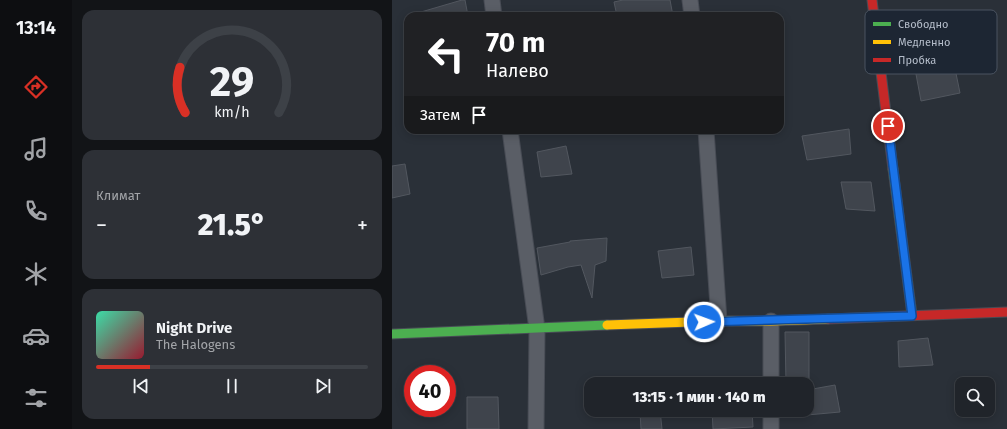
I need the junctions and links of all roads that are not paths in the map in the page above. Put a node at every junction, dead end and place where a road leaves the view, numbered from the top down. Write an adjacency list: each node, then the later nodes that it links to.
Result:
1 (492, 0): 5 (street)
2 (690, 0): 6 (street)
3 (872, 0): 4 (street)
4 (873, 10)
5 (494, 12)
6 (692, 12)
7 (881, 74): 11 (street)
8 (511, 134): 14 (street)
9 (706, 134): 12 (street)
10 (1007, 312): 11 (street)
11 (912, 316): 13 (street)
12 (719, 321): 13 (street); 14 (street)
13 (771, 321): 16 (street)
14 (537, 329): 15 (street); 18 (street)
15 (392, 334)
16 (771, 377)
17 (771, 417): 19 (street)
18 (536, 429)
19 (771, 429)

